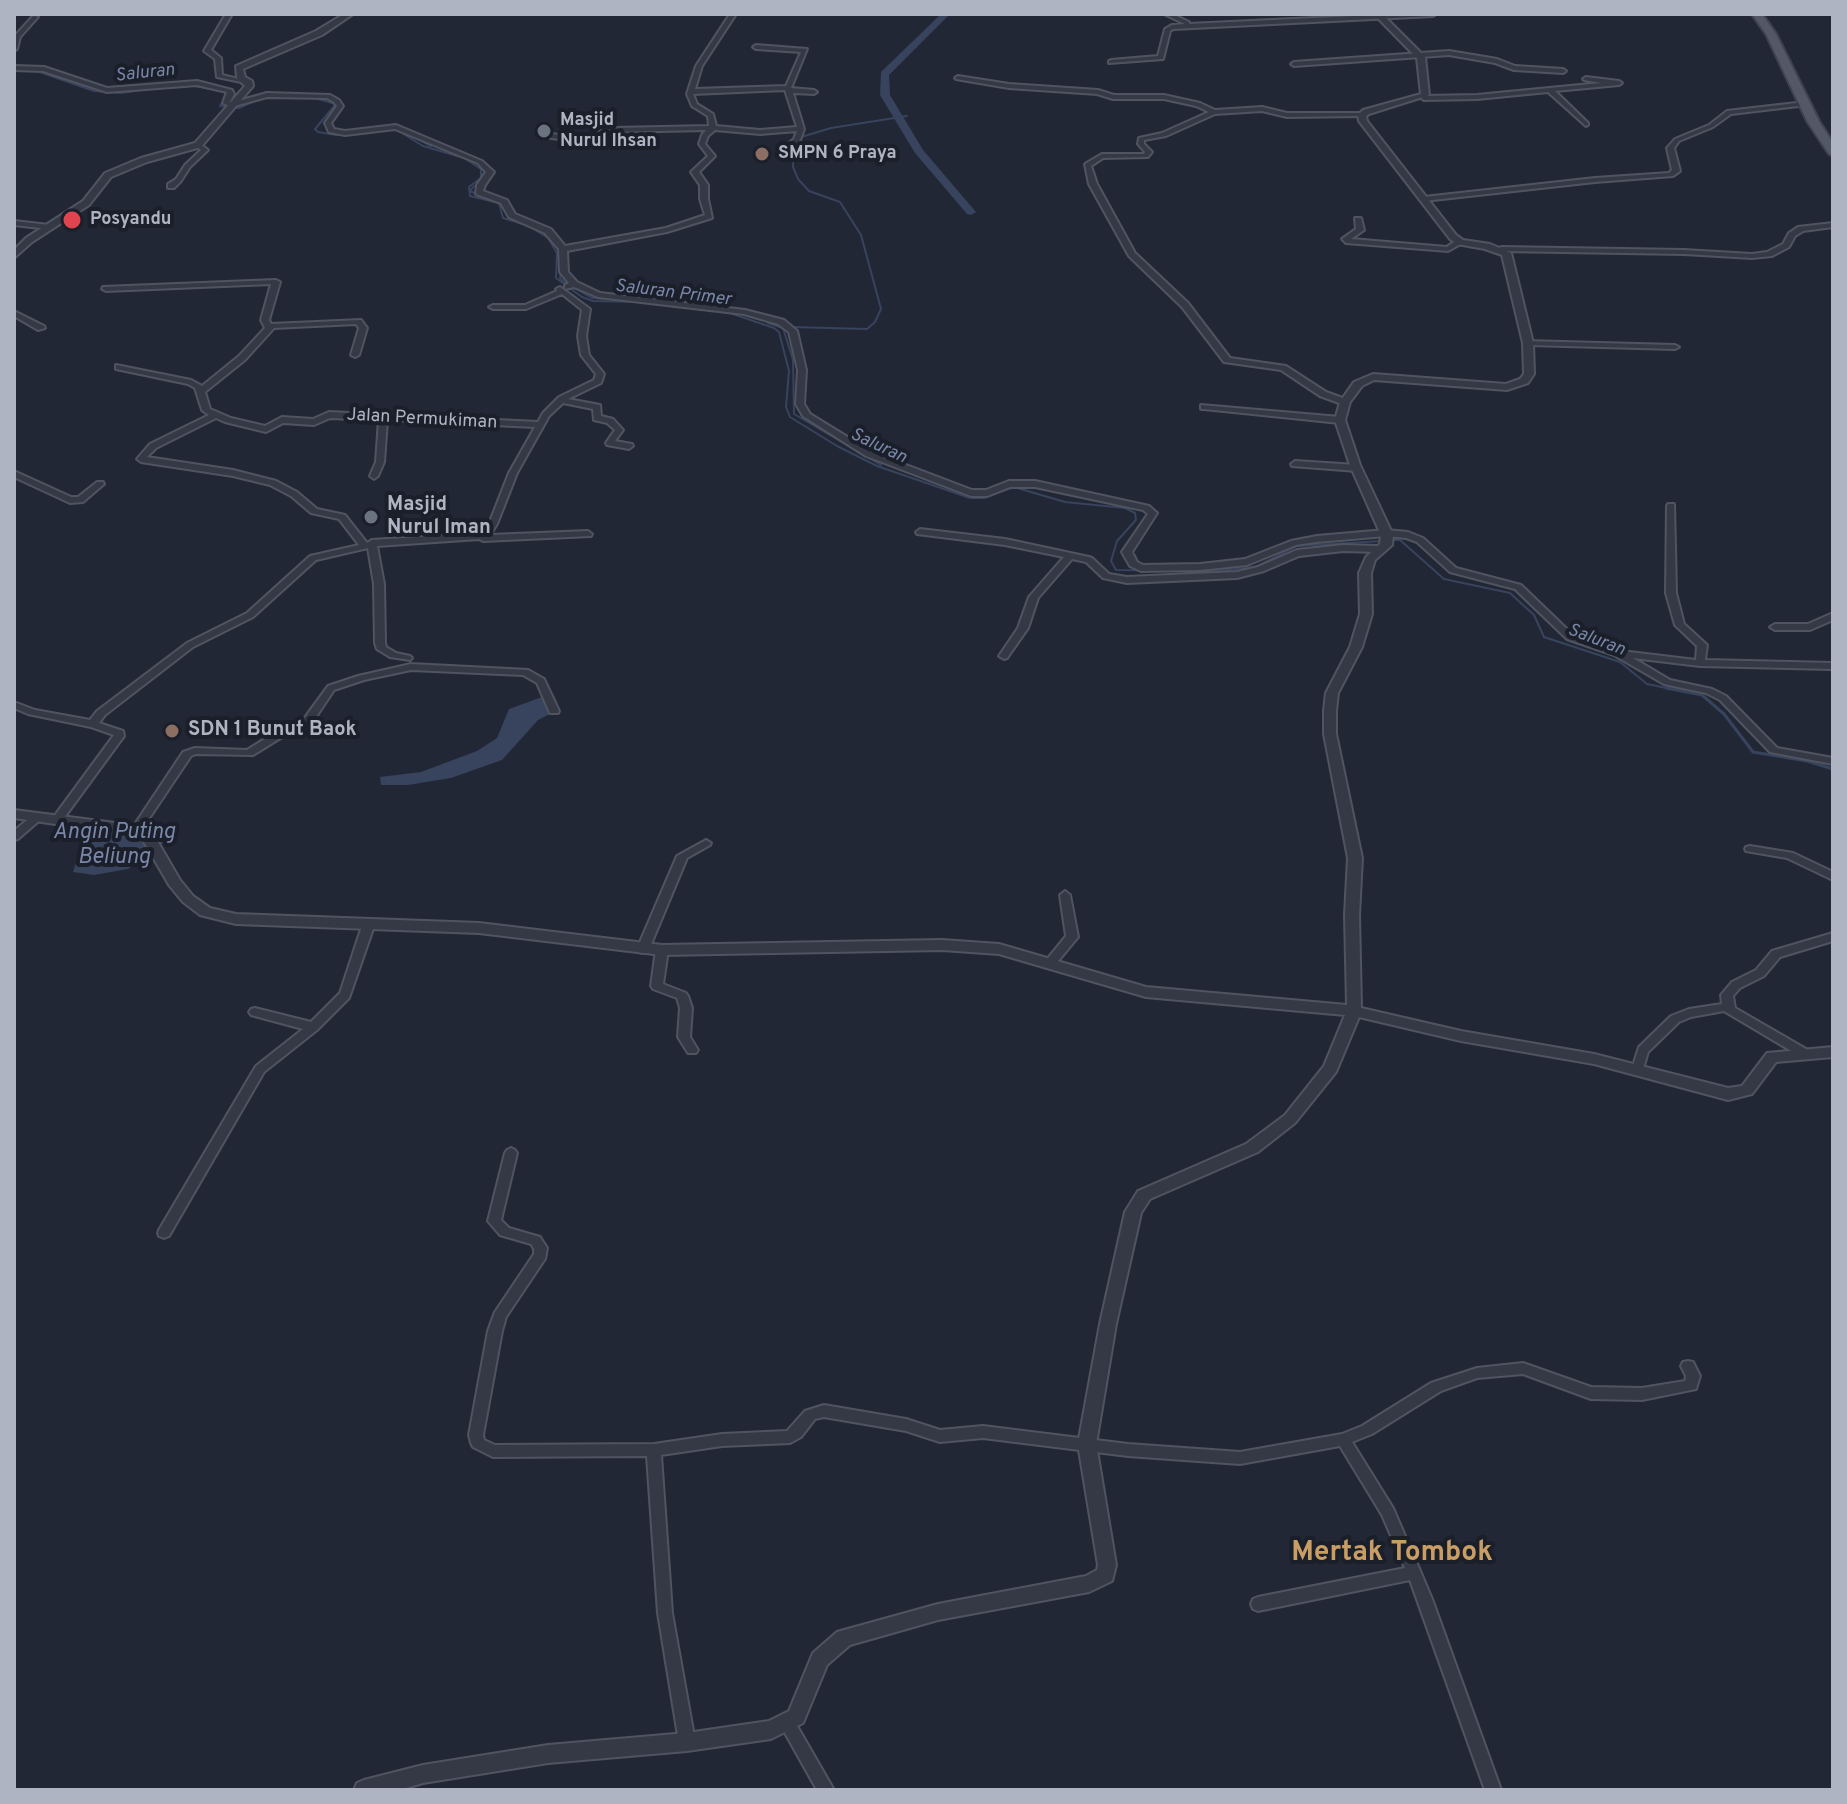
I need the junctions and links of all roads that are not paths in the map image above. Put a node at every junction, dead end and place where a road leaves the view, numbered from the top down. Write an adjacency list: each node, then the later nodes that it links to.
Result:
1 (229, 14): 19 (street)
2 (349, 14): 19 (street)
3 (733, 14): 21 (street)
4 (1167, 14): 9 (street)
5 (1433, 14): 7 (street)
6 (1757, 14): 25 (main road)
7 (1379, 15): 9 (street); 12 (street)
8 (35, 17): 11 (street)
9 (1191, 26): 13 (street)
10 (756, 47): 20 (street)
11 (14, 49)
12 (1421, 57): 14 (street); 16 (street); 24 (street)
13 (1111, 62)
14 (1294, 64)
15 (14, 68): 26 (street)
16 (1563, 71)
17 (958, 78): 27 (street)
18 (1586, 79): 22 (street)
19 (246, 89): 26 (street)
20 (788, 90): 21 (street); 23 (street); 31 (street)
21 (691, 91): 30 (street)
22 (1551, 91): 24 (street); 29 (street)
23 (814, 92)
24 (1424, 98): 28 (street)
25 (1805, 104): 35 (main road); 37 (street)
26 (229, 107): 34 (street); 43 (street)
27 (1214, 112): 28 (street); 59 (street)
28 (1363, 114): 37 (street)
29 (1586, 124)
30 (713, 128): 31 (street); 32 (street); 43 (street)
31 (801, 129): 33 (street)
32 (551, 136)
33 (792, 143)
34 (198, 145): 36 (street); 41 (street)
35 (1833, 152)
36 (171, 186)
37 (1424, 199): 42 (street)
38 (1358, 220): 42 (street)
39 (14, 223): 41 (street)
40 (1833, 225): 44 (street)
41 (49, 227): 45 (street)
42 (1460, 242): 44 (street)
43 (563, 249): 46 (street)
44 (1501, 249): 53 (street)
45 (14, 255)
46 (573, 285): 48 (street); 75 (street)
47 (106, 289): 52 (street)
48 (560, 291): 49 (street); 58 (street)
49 (493, 307)
50 (14, 313): 51 (street)
51 (41, 328)
52 (269, 328): 55 (street); 57 (street)
53 (1528, 343): 54 (street); 59 (street)
54 (1675, 347)
55 (355, 355)
56 (119, 367): 57 (street)
57 (201, 391): 61 (street)
58 (561, 400): 64 (street); 65 (street)
59 (1345, 402): 63 (street)
60 (1204, 407): 63 (street)
61 (215, 415): 62 (street, Jalan Permukiman); 76 (street)
62 (383, 418): 64 (street, Jalan Permukiman); 69 (street)
63 (1340, 420): 67 (street)
64 (540, 425): 74 (street)
65 (629, 446)
66 (1295, 464): 67 (street)
67 (1357, 468): 75 (street)
68 (14, 474): 70 (street)
69 (374, 476)
70 (100, 484)
71 (1671, 506): 83 (street)
72 (920, 532): 77 (street)
73 (588, 534): 74 (street)
74 (483, 538): 76 (street)
75 (1384, 541): 77 (street); 80 (street); 104 (street)
76 (368, 544): 82 (street); 87 (street)
77 (1070, 556): 81 (street)
78 (1833, 616): 79 (street)
79 (1775, 627)
80 (1617, 653): 83 (street); 88 (street)
81 (1004, 656)
82 (407, 658)
83 (1700, 663): 84 (street)
84 (1833, 666)
85 (14, 705): 87 (street)
86 (554, 711): 92 (street)
87 (93, 724): 91 (street)
88 (1833, 761)
89 (14, 814): 90 (street)
90 (37, 817): 91 (street); 93 (street)
91 (57, 820): 92 (street)
92 (136, 830): 98 (street)
93 (14, 837)
94 (706, 843): 100 (street)
95 (1750, 849): 96 (street)
96 (1833, 876)
97 (1065, 895): 102 (street)
98 (369, 923): 100 (street); 106 (street)
99 (1833, 937): 103 (street)
100 (643, 949): 101 (street)
101 (662, 950): 102 (street); 107 (street)
102 (1050, 963): 104 (street)
103 (1727, 1007): 108 (street); 110 (street)
104 (1354, 1011): 110 (street); 115 (street)
105 (255, 1012): 106 (street)
106 (313, 1027): 112 (street)
107 (692, 1050)
108 (1802, 1052): 109 (street); 110 (street)
109 (1833, 1052)
110 (1638, 1069)
111 (511, 1153): 116 (street)
112 (164, 1233)
113 (1688, 1366): 114 (street)
114 (1343, 1440): 115 (street); 117 (street)
115 (1087, 1444): 116 (street); 119 (street)
116 (654, 1450): 120 (street)
117 (1414, 1573): 118 (street); 123 (street)
118 (1258, 1604)
119 (788, 1724): 120 (street); 122 (street)
120 (687, 1742): 121 (street)
121 (364, 1790)
122 (826, 1790)
123 (1493, 1790)

